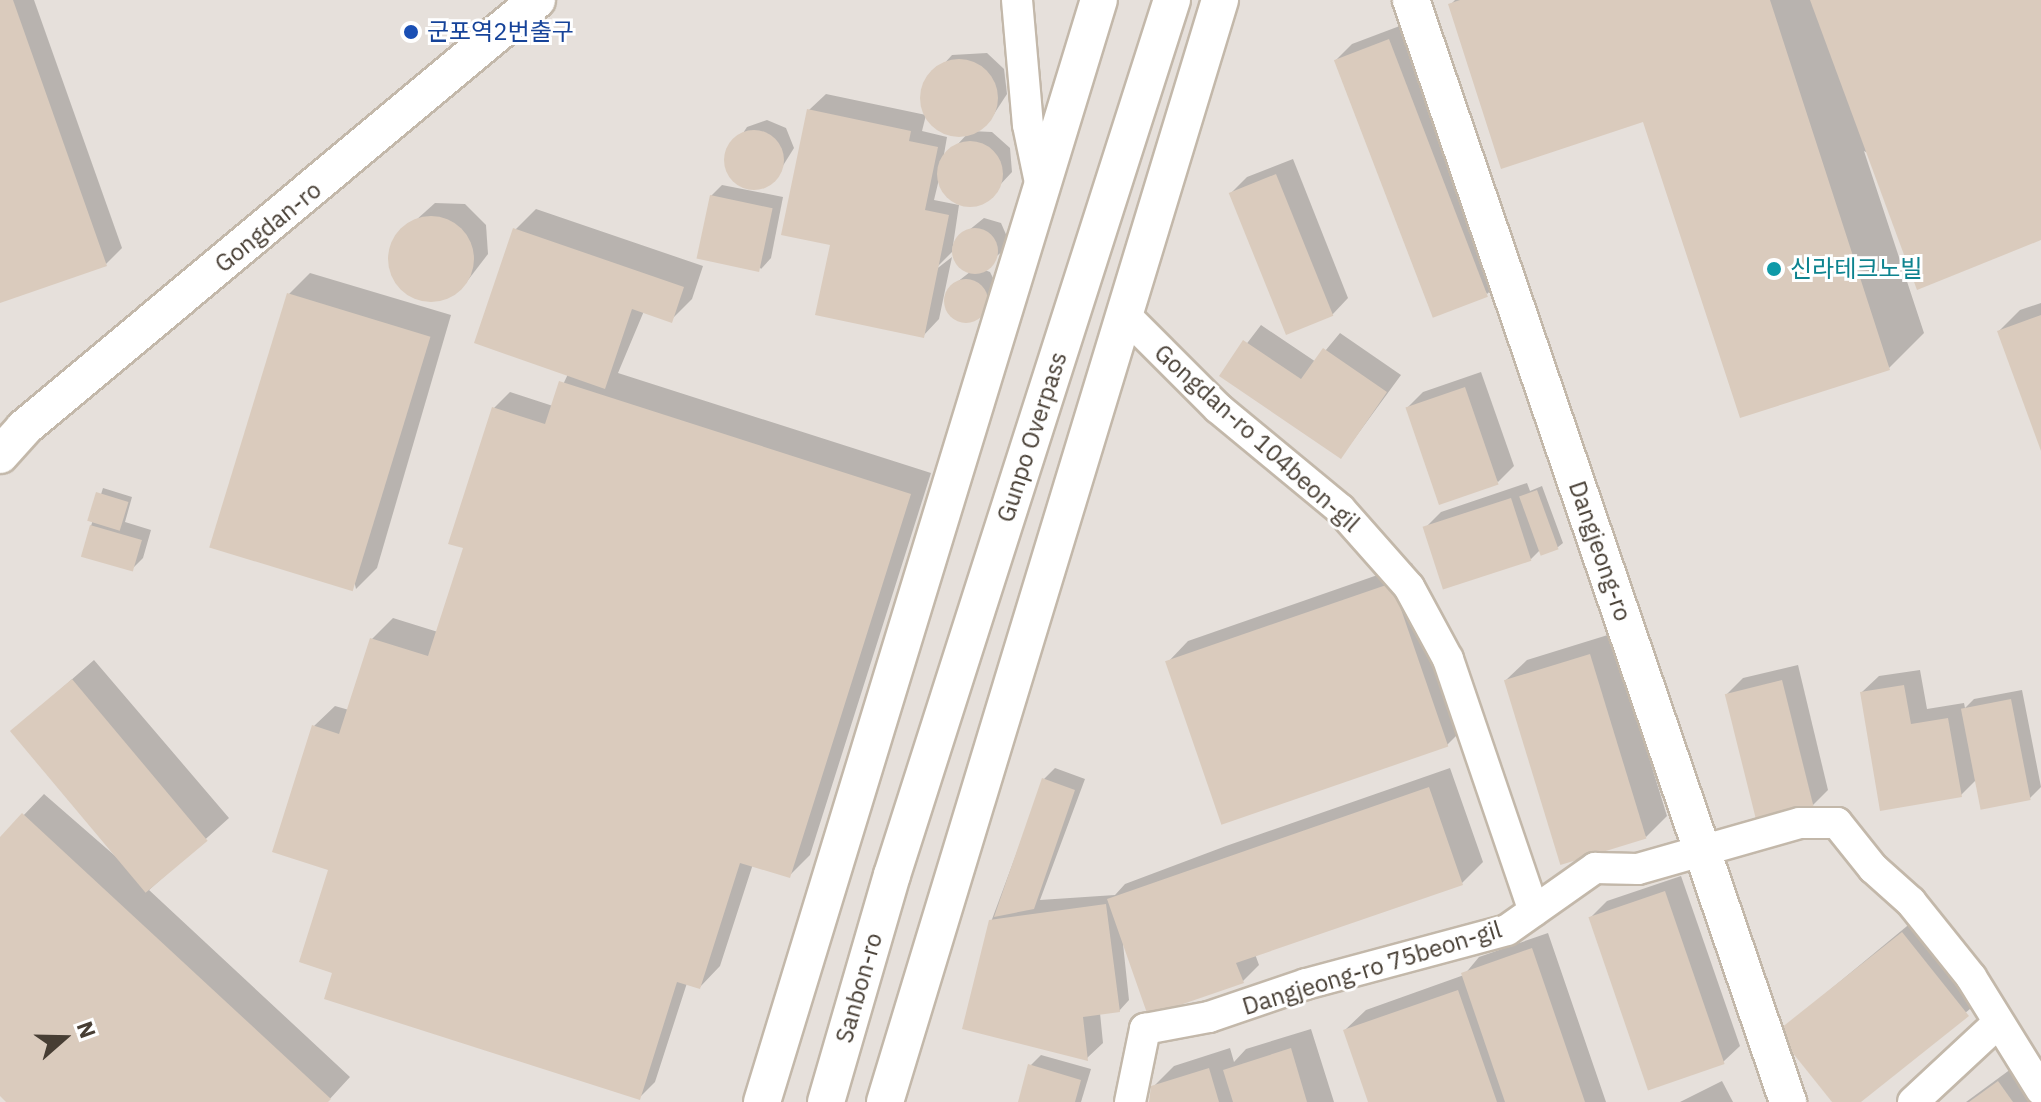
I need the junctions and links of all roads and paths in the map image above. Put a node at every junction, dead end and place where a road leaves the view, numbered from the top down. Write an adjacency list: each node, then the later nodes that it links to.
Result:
1 (537, 0): 9 (street, Gongdan-ro)
2 (1017, 0): 7 (street)
3 (1099, 0): 7 (street)
4 (1172, 0): 11 (street, Gunpo Overpass)
5 (1220, 0): 8 (street)
6 (1411, 0): 10 (street, Dangjeong-ro)
7 (1042, 193): 15 (street)
8 (1127, 317): 12 (street, Gongdan-ro 104beon-gil); 17 (street)
9 (0, 455)
10 (1702, 849): 12 (street, Dangjeong-ro 75beon-gil); 13 (street, Dangjeong-ro 75beon-gil); 19 (street, Dangjeong-ro)
11 (892, 875): 16 (street, Sanbon-ro)
12 (1534, 911): 18 (street, Dangjeong-ro 75beon-gil)
13 (1998, 1023): 14 (street, Dangjeong-ro 75beon-gil); 20 (street)
14 (2041, 1090)
15 (762, 1102)
16 (826, 1102)
17 (885, 1102)
18 (1130, 1102)
19 (1788, 1102)
20 (1913, 1102)

